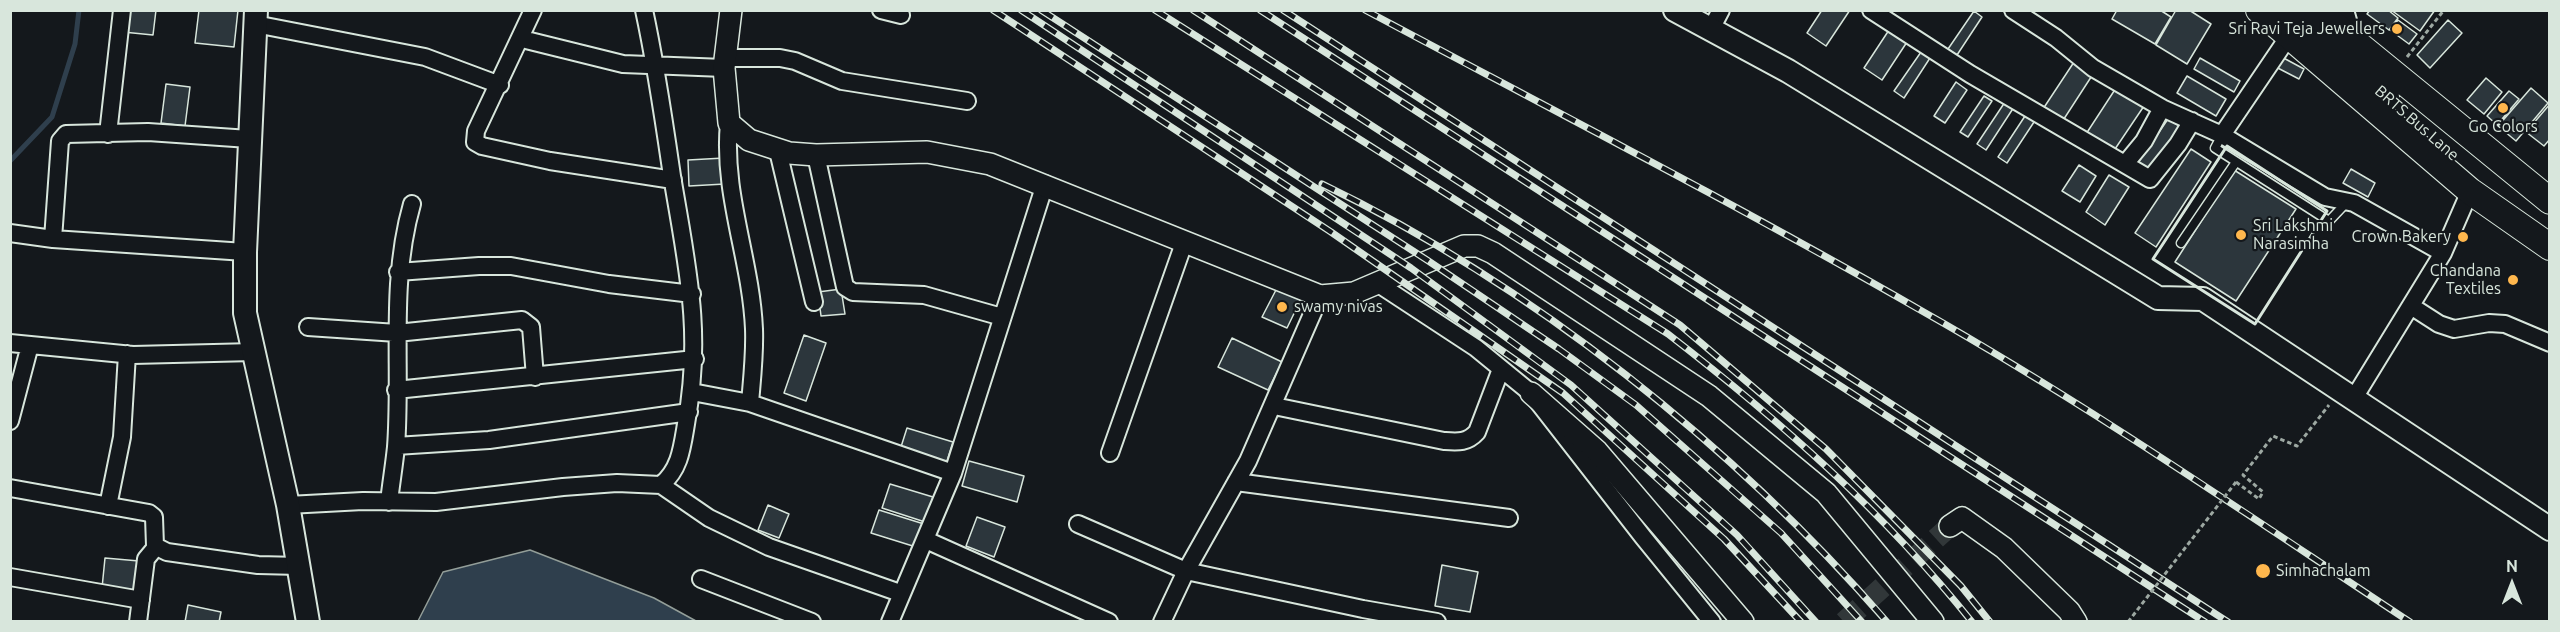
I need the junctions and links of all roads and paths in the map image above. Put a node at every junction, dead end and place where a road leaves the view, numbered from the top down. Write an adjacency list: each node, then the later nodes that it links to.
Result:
1 (122, 10): 28 (street)
2 (533, 10): 18 (street)
3 (644, 10): 21 (street)
4 (731, 10): 20 (street)
5 (880, 10): 14 (street)
6 (1675, 10): 16 (main road)
7 (1871, 10): 34 (street)
8 (2013, 10): 25 (street)
9 (2259, 10): 17 (main road)
10 (2291, 10): 41 (main road, BRTS Bus Lane)
11 (2317, 10): 19 (main road)
12 (2345, 10): 19 (street)
13 (2445, 10): 22 (path)
14 (901, 15)
15 (256, 17): 23 (street); 30 (main road)
16 (1716, 20): 69 (main road)
17 (2289, 36): 29 (street); 37 (main road)
18 (522, 39): 21 (street); 23 (street)
19 (2354, 42): 22 (main road)
20 (725, 63): 21 (street); 24 (street); 27 (street)
21 (656, 67): 35 (street)
22 (2393, 74): 39 (main road)
23 (500, 85): 35 (street)
24 (967, 101)
25 (2162, 108): 26 (street); 34 (street)
26 (2192, 121): 29 (street); 34 (street)
27 (729, 123): 31 (street); 70 (street)
28 (108, 134): 30 (street); 43 (street)
29 (2222, 135): 33 (lane); 38 (street)
30 (249, 139): 47 (main road)
31 (778, 151): 32 (street); 53 (street)
32 (816, 155): 36 (street); 55 (street)
33 (2236, 162): 38 (lane); 45 (lane)
34 (2125, 164)
35 (673, 180): 51 (street)
36 (1045, 184): 44 (street); 55 (street)
37 (2470, 191): 46 (main road); 48 (street)
38 (2348, 201): 48 (street)
39 (2550, 201)
40 (412, 204): 49 (street)
41 (2550, 229)
42 (10, 233): 43 (street)
43 (53, 239): 47 (street)
44 (1184, 243): 52 (street); 75 (street)
45 (2181, 243)
46 (2550, 247)
47 (245, 252): 61 (main road)
48 (2443, 253): 54 (street)
49 (398, 272): 51 (street); 57 (street)
50 (1377, 283): 52 (street); 64 (street); 104 (street)
51 (692, 294): 63 (street)
52 (1320, 296): 71 (street)
53 (814, 302)
54 (2411, 306): 59 (street); 69 (street)
55 (1002, 316): 76 (street)
56 (308, 327): 57 (street)
57 (397, 333): 65 (street); 66 (street)
58 (10, 343): 60 (street)
59 (2550, 344)
60 (30, 345): 62 (street); 73 (street)
61 (254, 352): 62 (street); 81 (main road)
62 (127, 354): 82 (street)
63 (695, 359): 65 (street); 67 (street)
64 (1501, 369): 68 (street); 71 (street)
65 (535, 377): 66 (street)
66 (396, 390): 74 (street)
67 (692, 392): 70 (street); 72 (street)
68 (1531, 393): 102 (street); 103 (street)
69 (2348, 394): 86 (main road); 106 (path, bridge)
70 (750, 403): 76 (street)
71 (1275, 406): 77 (street)
72 (688, 412): 74 (street); 78 (street)
73 (10, 421)
74 (396, 446): 80 (street)
75 (1110, 453)
76 (953, 473): 87 (street)
77 (1236, 482): 83 (street); 90 (street)
78 (661, 485): 80 (street); 93 (street)
79 (10, 488): 82 (street)
80 (389, 502): 81 (street)
81 (288, 505): 89 (main road)
82 (108, 506): 88 (street)
83 (1509, 518)
84 (1078, 524): 90 (street)
85 (1950, 526): 105 (street)
86 (2550, 529)
87 (926, 540): 93 (street); 99 (street)
88 (156, 547): 89 (street); 94 (street)
89 (300, 566): 96 (main road)
90 (1186, 571): 100 (street); 101 (street)
91 (10, 577): 94 (street)
92 (701, 579): 97 (street)
93 (900, 593): 98 (street)
94 (141, 600): 95 (street)
95 (138, 621)
96 (308, 621)
97 (812, 621)
98 (890, 621)
99 (1109, 621)
100 (1162, 621)
101 (1437, 621)
102 (1712, 621)
103 (1743, 621)
104 (1933, 621)
105 (2076, 621)
106 (2128, 621)

